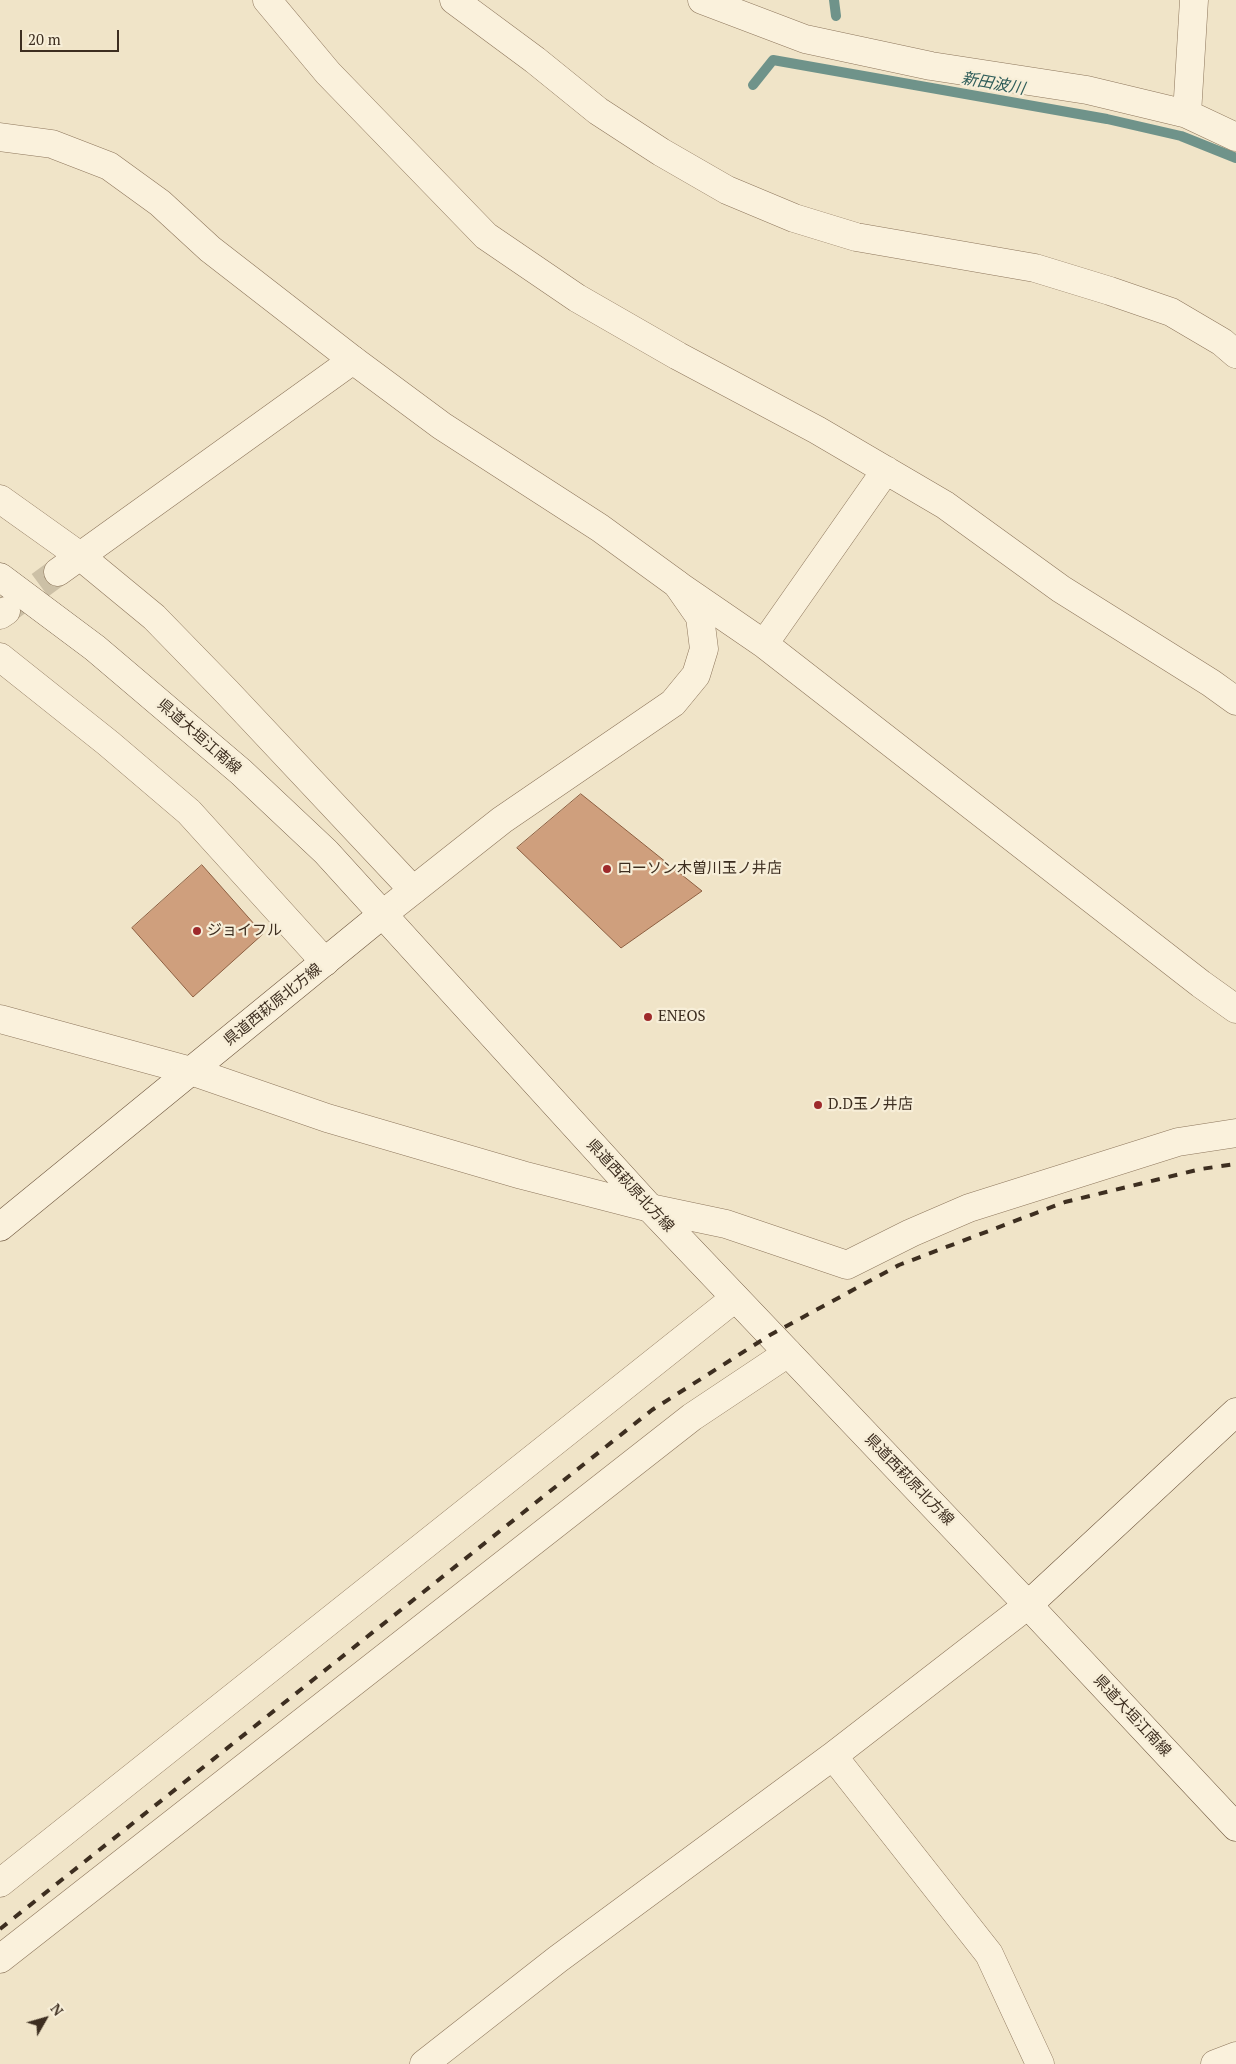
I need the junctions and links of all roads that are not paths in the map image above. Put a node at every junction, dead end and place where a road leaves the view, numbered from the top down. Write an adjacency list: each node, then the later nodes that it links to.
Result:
1 (267, 0): 10 (street)
2 (454, 0): 8 (street)
3 (702, 0): 5 (street)
4 (1194, 0): 5 (street)
5 (1187, 114): 6 (street)
6 (1236, 136)
7 (0, 137): 9 (street)
8 (1236, 354)
9 (353, 360): 12 (street); 15 (street)
10 (886, 470): 16 (street); 18 (street)
11 (0, 499): 12 (street)
12 (80, 556): 13 (street); 19 (street)
13 (58, 572)
14 (0, 577): 20 (street, 県道大垣江南線)
15 (677, 584): 16 (street); 19 (street)
16 (764, 644): 22 (street)
17 (0, 657): 21 (street)
18 (1236, 702)
19 (413, 890): 20 (street)
20 (383, 914): 21 (street, 県道西萩原北方線); 26 (street, 県道西萩原北方線)
21 (325, 962): 24 (street, 県道西萩原北方線)
22 (1236, 1009)
23 (0, 1019): 24 (street)
24 (191, 1071): 26 (street); 27 (street, 県道西萩原北方線)
25 (1236, 1133): 26 (street)
26 (650, 1208): 28 (street, 県道西萩原北方線)
27 (0, 1227)
28 (735, 1298): 29 (street, 県道西萩原北方線); 34 (street)
29 (788, 1353): 31 (street, 県道西萩原北方線); 35 (street)
30 (1232, 1420): 31 (street)
31 (1028, 1605): 32 (street); 33 (street, 県道大垣江南線)
32 (833, 1756): 37 (street); 38 (street)
33 (1236, 1827)
34 (0, 1883)
35 (0, 1959)
36 (1236, 2056): 39 (street)
37 (426, 2063)
38 (1040, 2064)
39 (1215, 2064)

